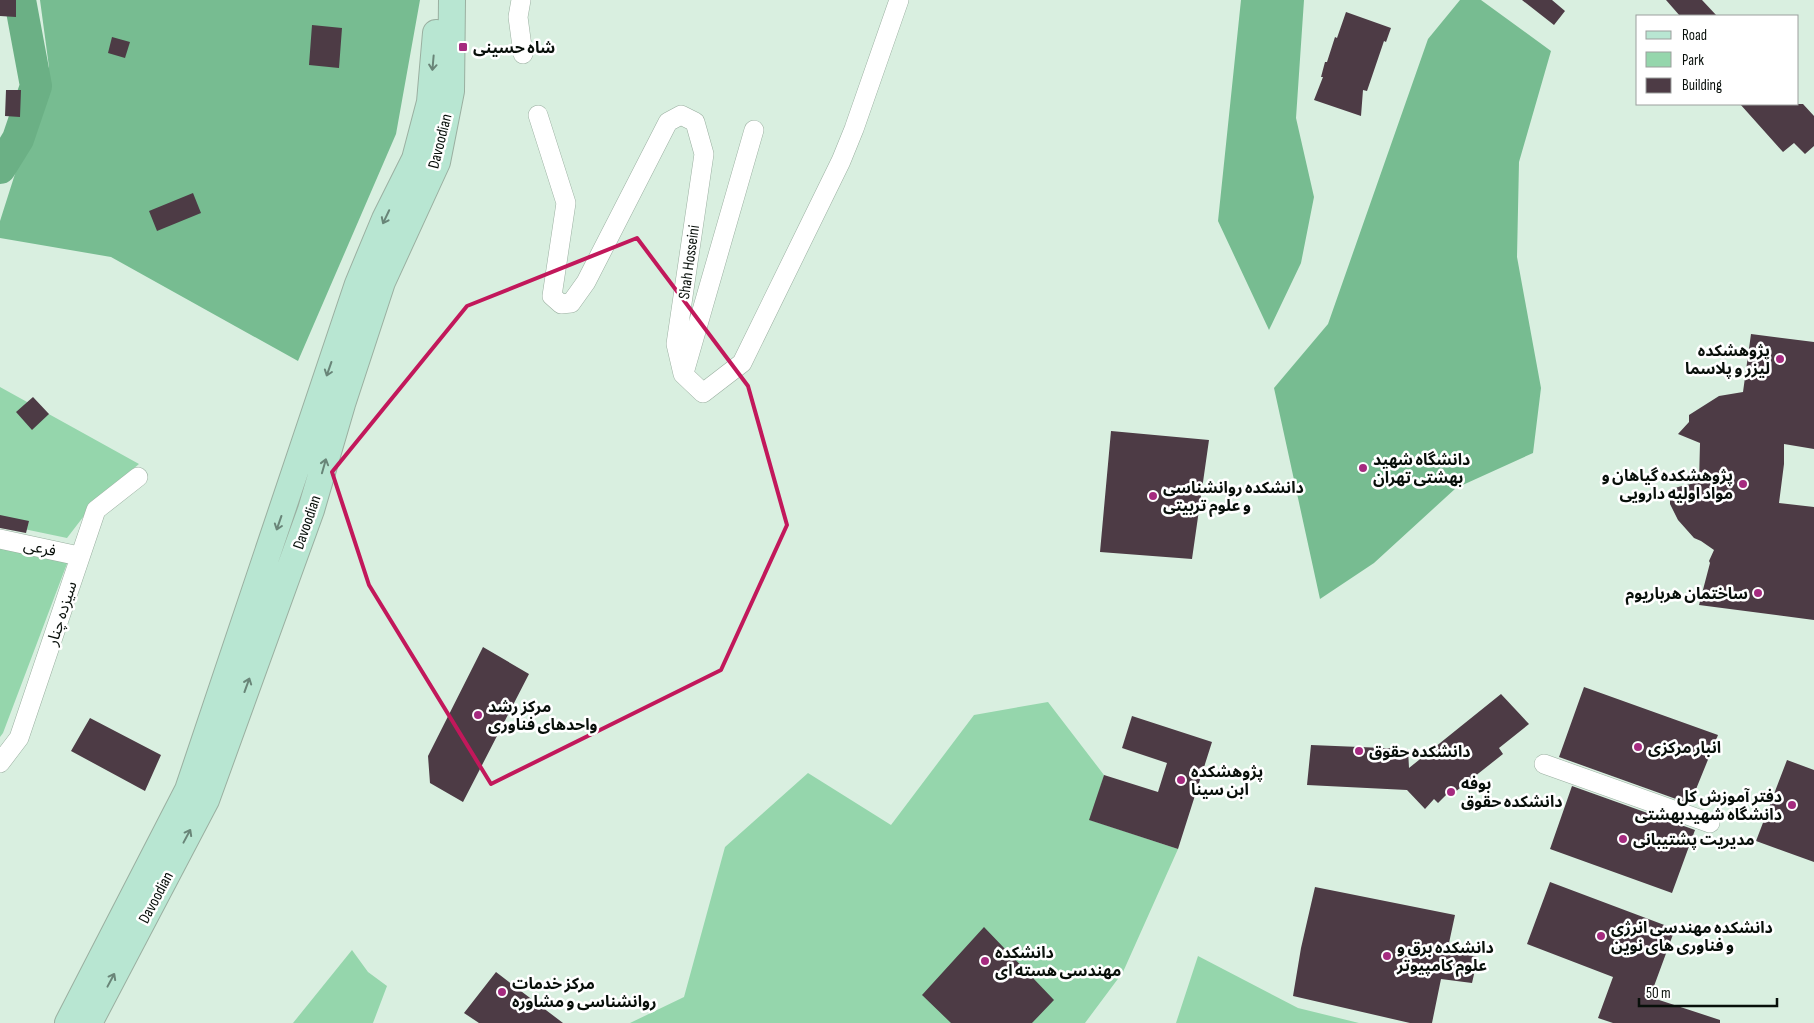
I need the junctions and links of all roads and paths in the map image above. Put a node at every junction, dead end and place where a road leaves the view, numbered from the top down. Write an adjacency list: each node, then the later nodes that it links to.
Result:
1 (521, 0): 4 (street)
2 (899, 0): 7 (street)
3 (448, 6): 11 (street, Davoodian, one-way to 11); 12 (street, Davoodian, one-way to 3)
4 (523, 54)
5 (538, 115): 7 (street, Shah Hosseini)
6 (754, 130): 7 (street)
7 (683, 374)
8 (138, 477): 10 (street, سیزده چنار)
9 (0, 539): 10 (street, فرعی)
10 (79, 556): 13 (street, سیزده چنار)
11 (255, 594): 12 (street); 16 (street, Davoodian)
12 (281, 594): 17 (street, Davoodian, one-way to 12)
13 (0, 763)
14 (1544, 764): 15 (street)
15 (1710, 823)
16 (68, 1023)
17 (89, 1023)

